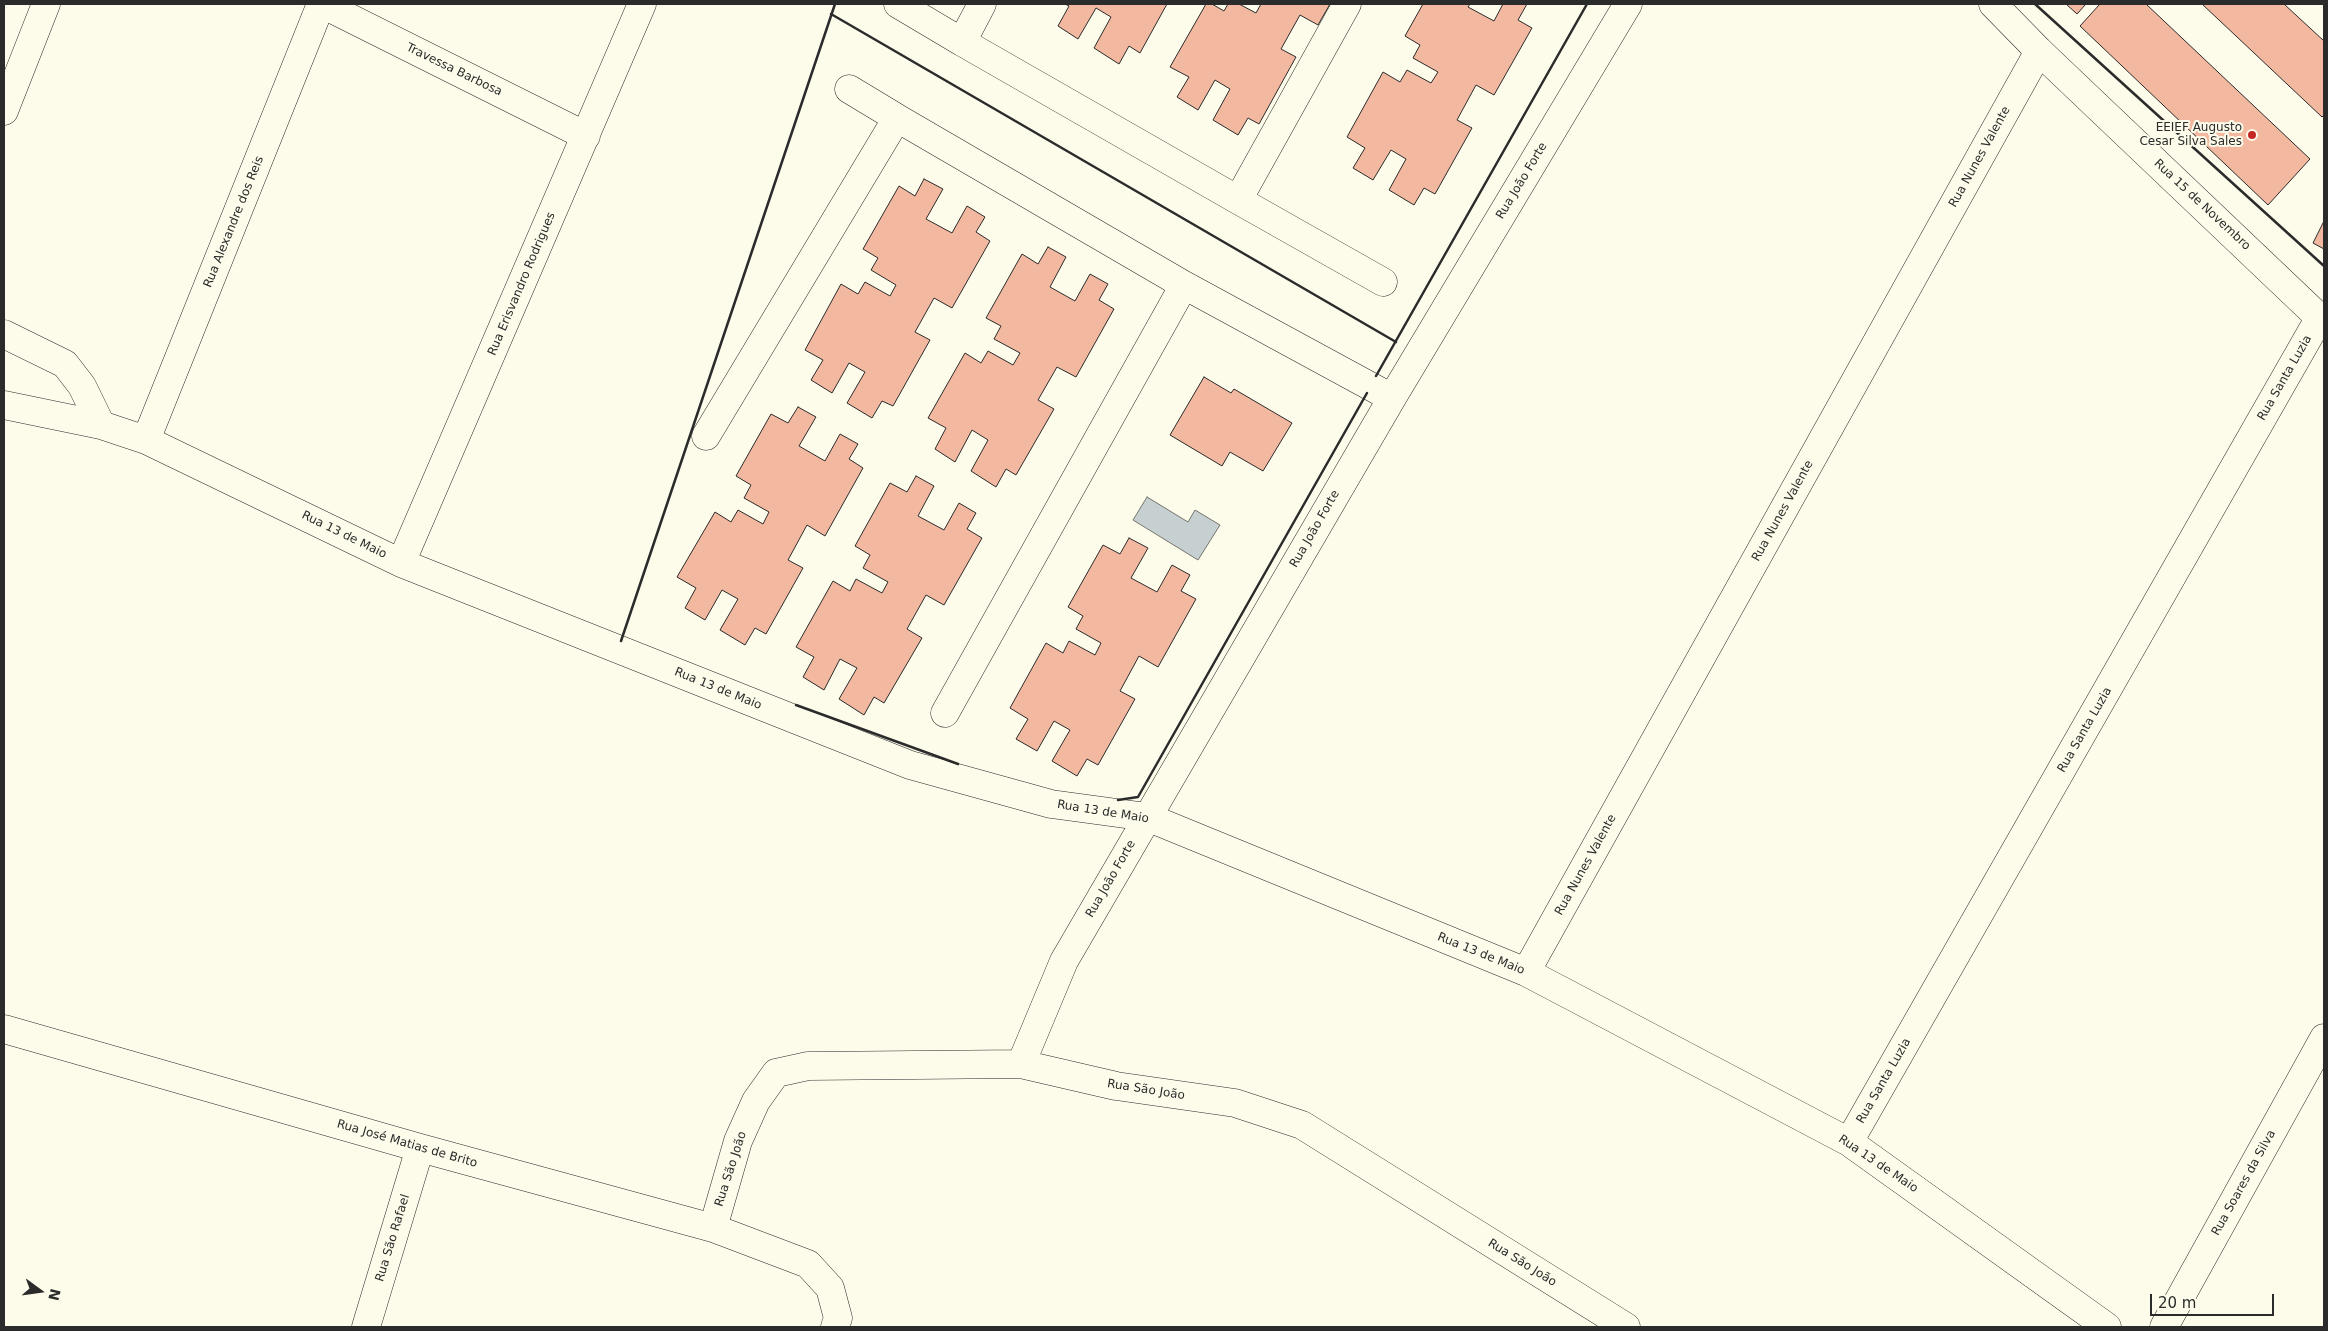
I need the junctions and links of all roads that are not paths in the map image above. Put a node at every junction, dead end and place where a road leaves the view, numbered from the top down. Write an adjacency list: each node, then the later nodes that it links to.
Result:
1 (46, 4): 12 (street)
2 (322, 4): 14 (street, Travessa Barbosa); 24 (street, Rua Alexandre dos Reis)
3 (642, 4): 14 (street, Rua Erisvandro Rodrigues)
4 (898, 4): 9 (street)
5 (982, 4): 9 (street)
6 (1347, 4): 15 (street)
7 (1628, 4): 20 (street, Rua João Forte)
8 (1993, 4): 10 (street, Rua 15 de Novembro)
9 (962, 42): 15 (street)
10 (2040, 51): 18 (street, Rua 15 de Novembro); 28 (street, Rua Nunes Valente)
11 (848, 89): 13 (street)
12 (4, 111)
13 (897, 118): 17 (street); 23 (street)
14 (586, 136): 25 (street, Rua Erisvandro Rodrigues)
15 (1238, 200): 16 (street)
16 (1382, 282)
17 (1184, 286): 20 (street); 26 (street)
18 (2322, 319): 32 (street, Rua Santa Luzia)
19 (4, 334): 22 (street)
20 (1392, 398): 27 (street, Rua João Forte)
21 (4, 405): 22 (street, Rua 13 de Maio)
22 (101, 425): 24 (street, Rua 13 de Maio)
23 (706, 436)
24 (146, 440): 25 (street, Rua 13 de Maio)
25 (402, 563): 27 (street, Rua 13 de Maio)
26 (945, 713)
27 (1147, 817): 28 (street, Rua 13 de Maio); 31 (street, Rua João Forte)
28 (1526, 972): 32 (street, Rua 13 de Maio)
29 (4, 1029): 33 (street, Rua José Matias de Brito)
30 (2324, 1038): 39 (street, Rua Soares da Silva)
31 (1021, 1064): 34 (street, Rua São João); 37 (street, Rua São João)
32 (1849, 1142): 38 (street, Rua 13 de Maio)
33 (420, 1148): 34 (street, Rua José Matias de Brito); 35 (street, Rua São Rafael)
34 (713, 1228): 36 (street, Rua José Matias de Brito)
35 (366, 1327)
36 (835, 1327)
37 (1626, 1327)
38 (2107, 1327)
39 (2164, 1327)

